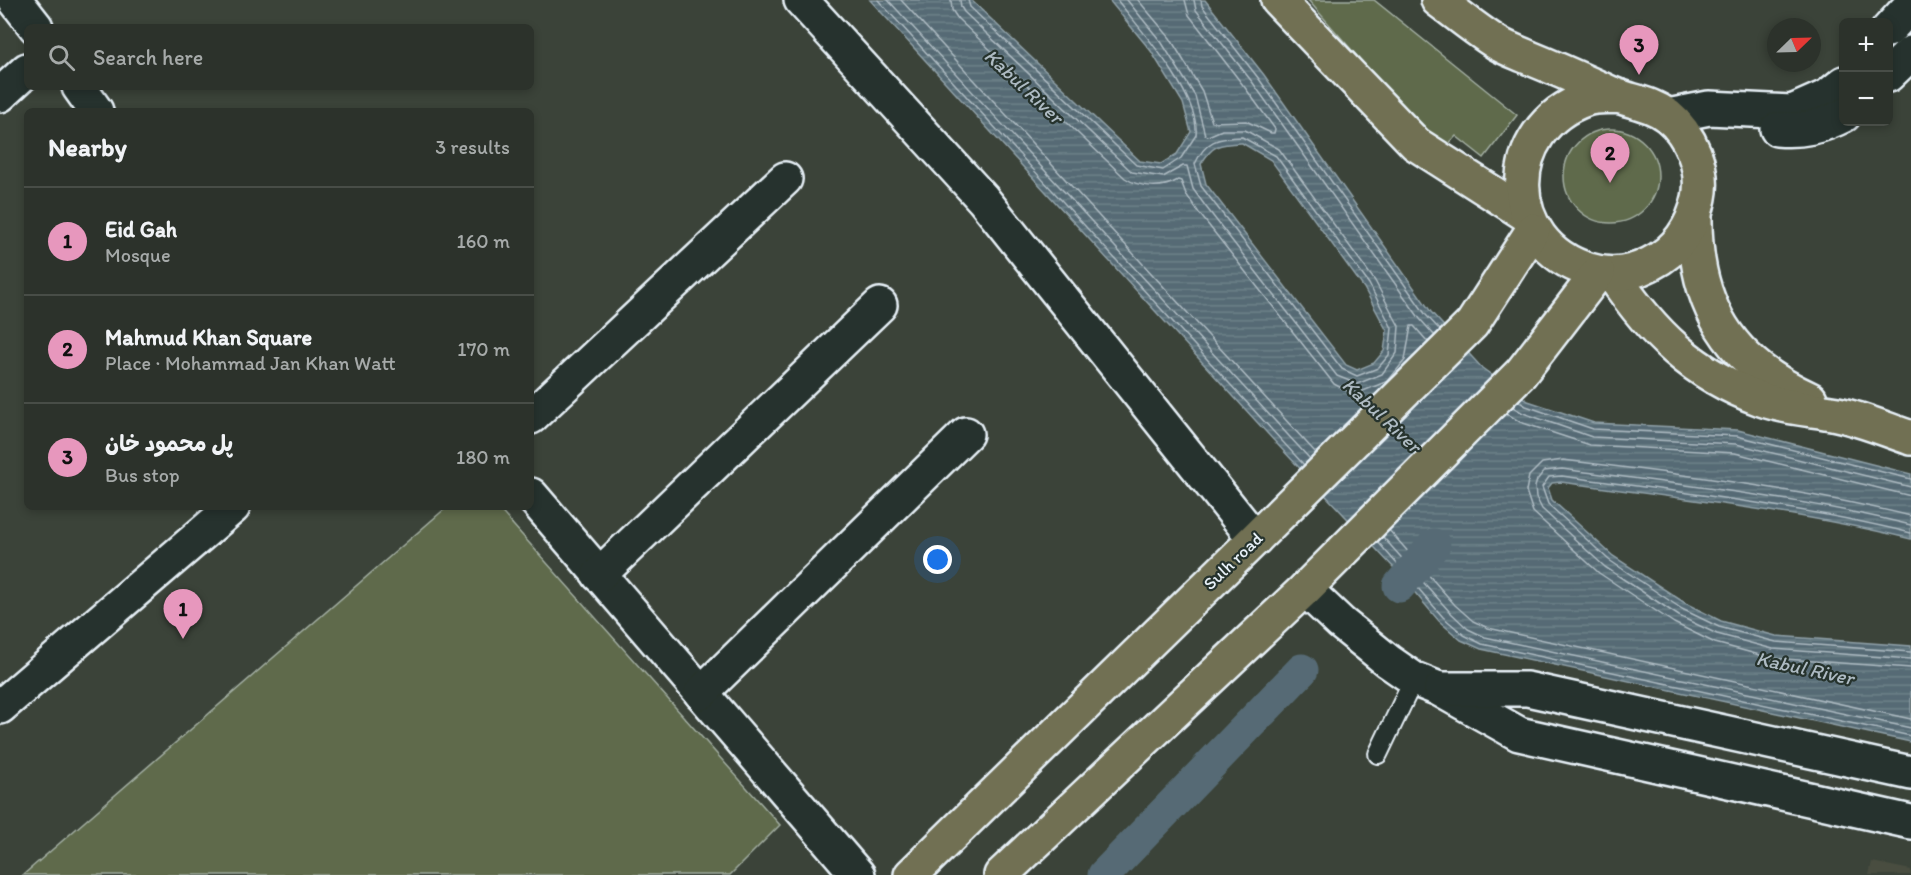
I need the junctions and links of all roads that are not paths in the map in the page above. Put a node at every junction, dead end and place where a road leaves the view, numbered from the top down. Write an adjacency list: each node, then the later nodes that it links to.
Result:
1 (15, 0): 6 (street)
2 (801, 0): 29 (street)
3 (1278, 0): 20 (main road)
4 (1438, 0): 14 (main road)
5 (1911, 5): 7 (street)
6 (34, 24)
7 (1893, 25)
8 (1911, 53): 9 (street)
9 (1891, 72)
10 (24, 73): 13 (street)
11 (1839, 87): 17 (street)
12 (81, 90): 15 (street)
13 (0, 95)
14 (1617, 96): 17 (main road); 20 (main road)
15 (94, 108)
16 (1839, 118): 17 (street)
17 (1677, 126): 19 (main road)
18 (785, 179): 23 (street)
19 (1695, 216): 21 (main road); 24 (main road)
20 (1530, 222): 21 (main road); 29 (main road, Sulh road)
21 (1606, 274): 24 (main road); 31 (main road)
22 (880, 305): 30 (street)
23 (534, 414)
24 (1838, 415): 26 (main road)
25 (966, 434): 33 (street)
26 (1911, 438)
27 (534, 498): 30 (street)
28 (230, 510): 34 (street)
29 (1255, 540): 39 (main road, Sulh road)
30 (599, 574): 33 (street)
31 (1305, 589): 32 (street); 40 (main road)
32 (1427, 684): 35 (lane); 36 (street); 37 (street)
33 (701, 693): 38 (street)
34 (0, 707)
35 (1378, 754)
36 (1911, 773)
37 (1911, 822)
38 (858, 875)
39 (911, 875)
40 (1001, 875)

